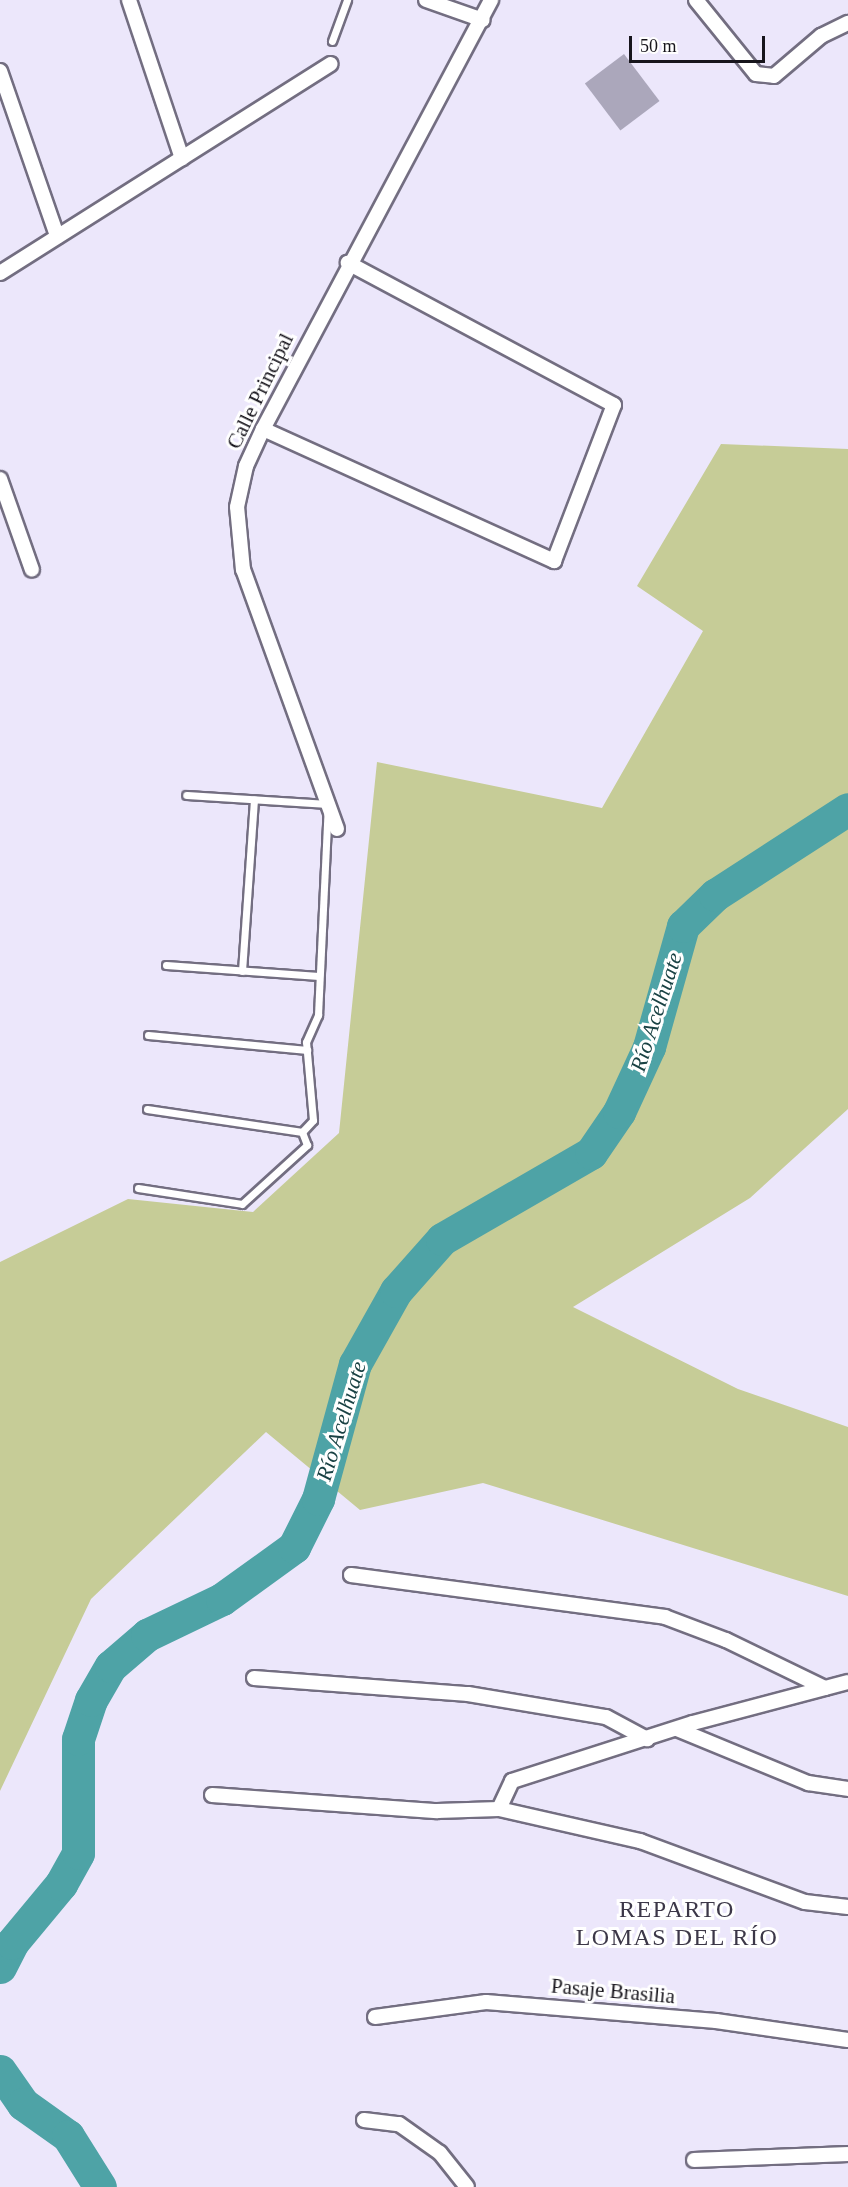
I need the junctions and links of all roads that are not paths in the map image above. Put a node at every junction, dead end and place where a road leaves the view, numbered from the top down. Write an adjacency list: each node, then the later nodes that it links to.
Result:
1 (129, 0): 11 (street)
2 (347, 0): 8 (lane)
3 (426, 0): 6 (street)
4 (491, 0): 6 (street, Calle Principal)
5 (696, 0): 7 (street)
6 (483, 20): 13 (street, Calle Principal)
7 (848, 23)
8 (332, 41)
9 (330, 64): 11 (street)
10 (0, 70): 12 (street)
11 (182, 158): 12 (street)
12 (57, 236): 14 (street)
13 (348, 263): 15 (street, Calle Principal); 15 (street)
14 (0, 273)
15 (263, 429): 20 (street, Calle Principal)
16 (0, 479): 17 (street)
17 (32, 570)
18 (186, 795): 19 (lane)
19 (254, 799): 20 (lane); 23 (lane)
20 (328, 804): 21 (street, Calle Principal); 24 (lane)
21 (337, 830)
22 (166, 965): 23 (lane)
23 (242, 970): 24 (lane)
24 (319, 976): 26 (lane)
25 (148, 1035): 26 (lane)
26 (307, 1050): 28 (lane)
27 (147, 1109): 28 (lane)
28 (302, 1132): 29 (lane)
29 (138, 1188)
30 (351, 1575): 33 (street)
31 (254, 1678): 35 (street)
32 (848, 1682): 33 (street)
33 (825, 1688): 34 (street)
34 (677, 1729): 35 (street); 36 (street)
35 (647, 1739): 38 (street)
36 (848, 1789)
37 (212, 1795): 38 (street)
38 (499, 1809): 39 (street)
39 (848, 1907)
40 (375, 2017): 41 (street, Pasaje Brasilia)
41 (848, 2040)
42 (364, 2120): 45 (street)
43 (848, 2154): 44 (street)
44 (694, 2160)
45 (467, 2187)

